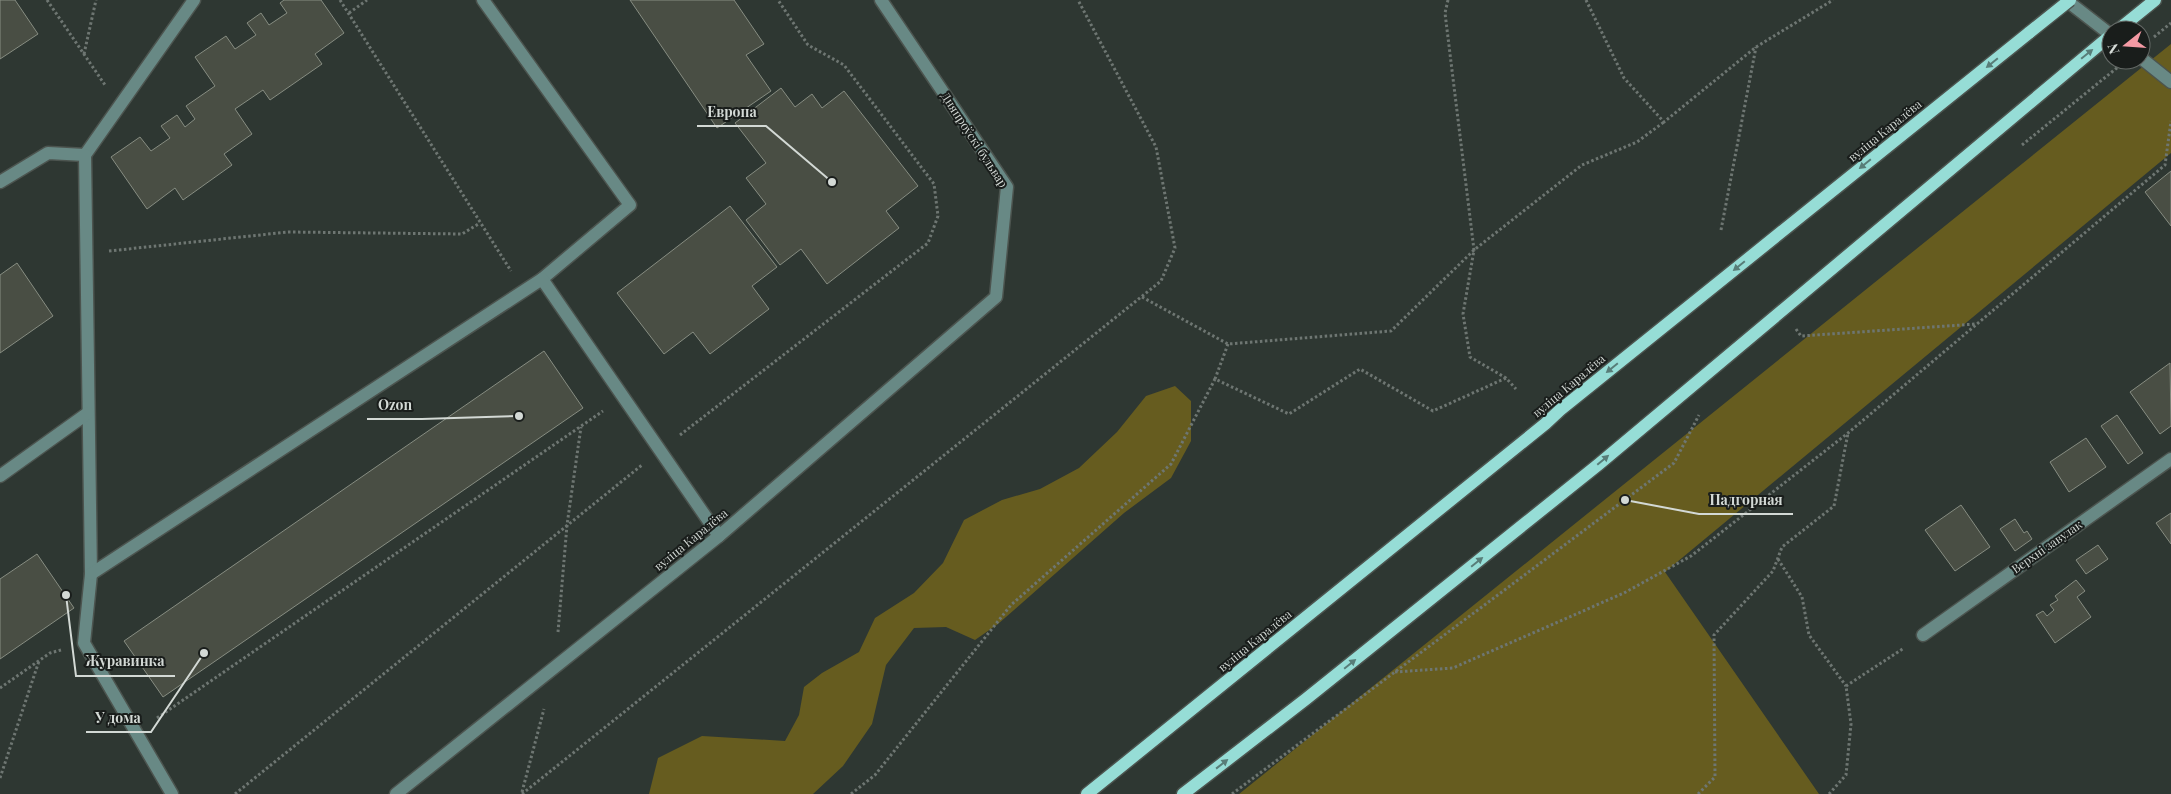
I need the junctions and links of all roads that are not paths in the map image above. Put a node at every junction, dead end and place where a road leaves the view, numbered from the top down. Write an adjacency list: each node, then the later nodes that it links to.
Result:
1 (194, 0): 12 (street)
2 (483, 0): 14 (street)
3 (881, 0): 15 (street, Дняпроўскі бульвар)
4 (2066, 0): 8 (street)
5 (2070, 0): 24 (main road, вуліца Каралёва, one-way to 24, bridge)
6 (2155, 0): 7 (main road)
7 (2130, 20)
8 (2101, 27)
9 (2101, 43): 25 (main road, one-way to 9)
10 (2151, 66): 11 (street)
11 (2171, 82)
12 (85, 155): 13 (street); 16 (street)
13 (0, 182)
14 (542, 279): 19 (street); 20 (street)
15 (996, 297): 19 (street, вуліца Каралёва)
16 (88, 414): 18 (street); 20 (street)
17 (2171, 459): 21 (street, Верхні завулак)
18 (0, 476)
19 (720, 536): 23 (street, вуліца Каралёва)
20 (91, 574): 22 (street)
21 (1923, 635)
22 (172, 794)
23 (396, 794)
24 (1087, 794)
25 (1183, 794)

